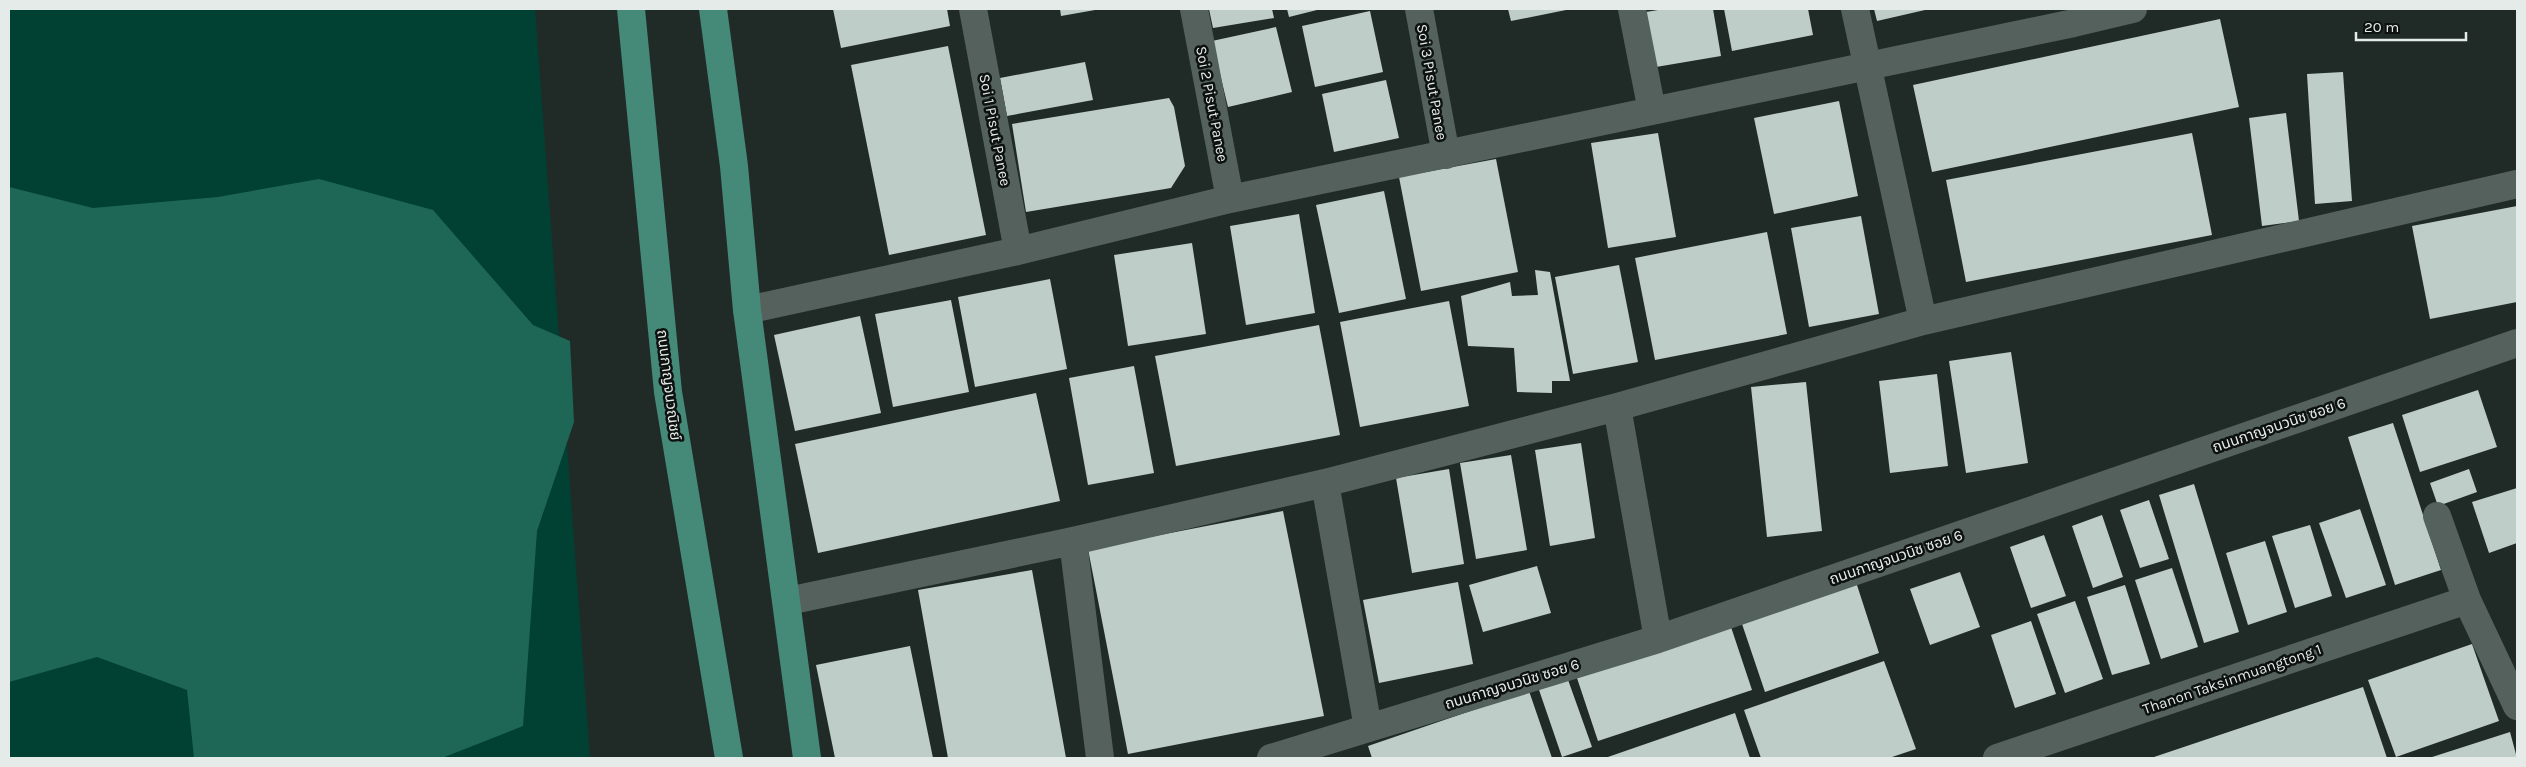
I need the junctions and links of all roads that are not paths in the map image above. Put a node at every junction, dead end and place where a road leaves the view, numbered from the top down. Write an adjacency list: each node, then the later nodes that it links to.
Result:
1 (630, 9): 28 (main road, ถนนกาญจนวณิชย์)
2 (714, 9): 16 (main road)
3 (973, 9): 15 (street, Soi 1 Pisut Panee)
4 (1194, 9): 14 (street, Soi 2 Pisut Panee)
5 (1419, 9): 12 (street, Soi 3 Pisut Panee)
6 (1632, 9): 11 (street)
7 (1855, 9): 10 (street)
8 (2133, 9): 9 (street)
9 (2073, 16): 10 (street)
10 (1867, 66): 11 (street); 17 (street)
11 (1652, 111): 12 (street)
12 (1446, 154): 14 (street)
13 (2517, 184): 17 (street)
14 (1230, 199): 15 (street)
15 (1018, 251): 16 (street)
16 (747, 310): 24 (main road)
17 (1923, 321): 19 (street)
18 (2517, 343): 25 (street, ถนนกาญจนวนิช ซอย 6)
19 (1617, 407): 20 (street); 25 (street)
20 (1325, 483): 22 (street); 27 (street)
21 (2437, 516): 23 (street)
22 (1073, 541): 24 (street); 30 (street)
23 (2467, 600): 26 (street); 32 (street, Thanon Taksinmuangtong 1)
24 (788, 601): 29 (main road)
25 (1658, 639): 27 (street, ถนนกาญจนวนิช ซอย 6)
26 (2517, 706)
27 (1368, 728): 31 (street, ถนนกาญจนวนิช ซอย 6)
28 (728, 758)
29 (807, 758)
30 (1100, 758)
31 (1271, 758)
32 (1997, 758)

